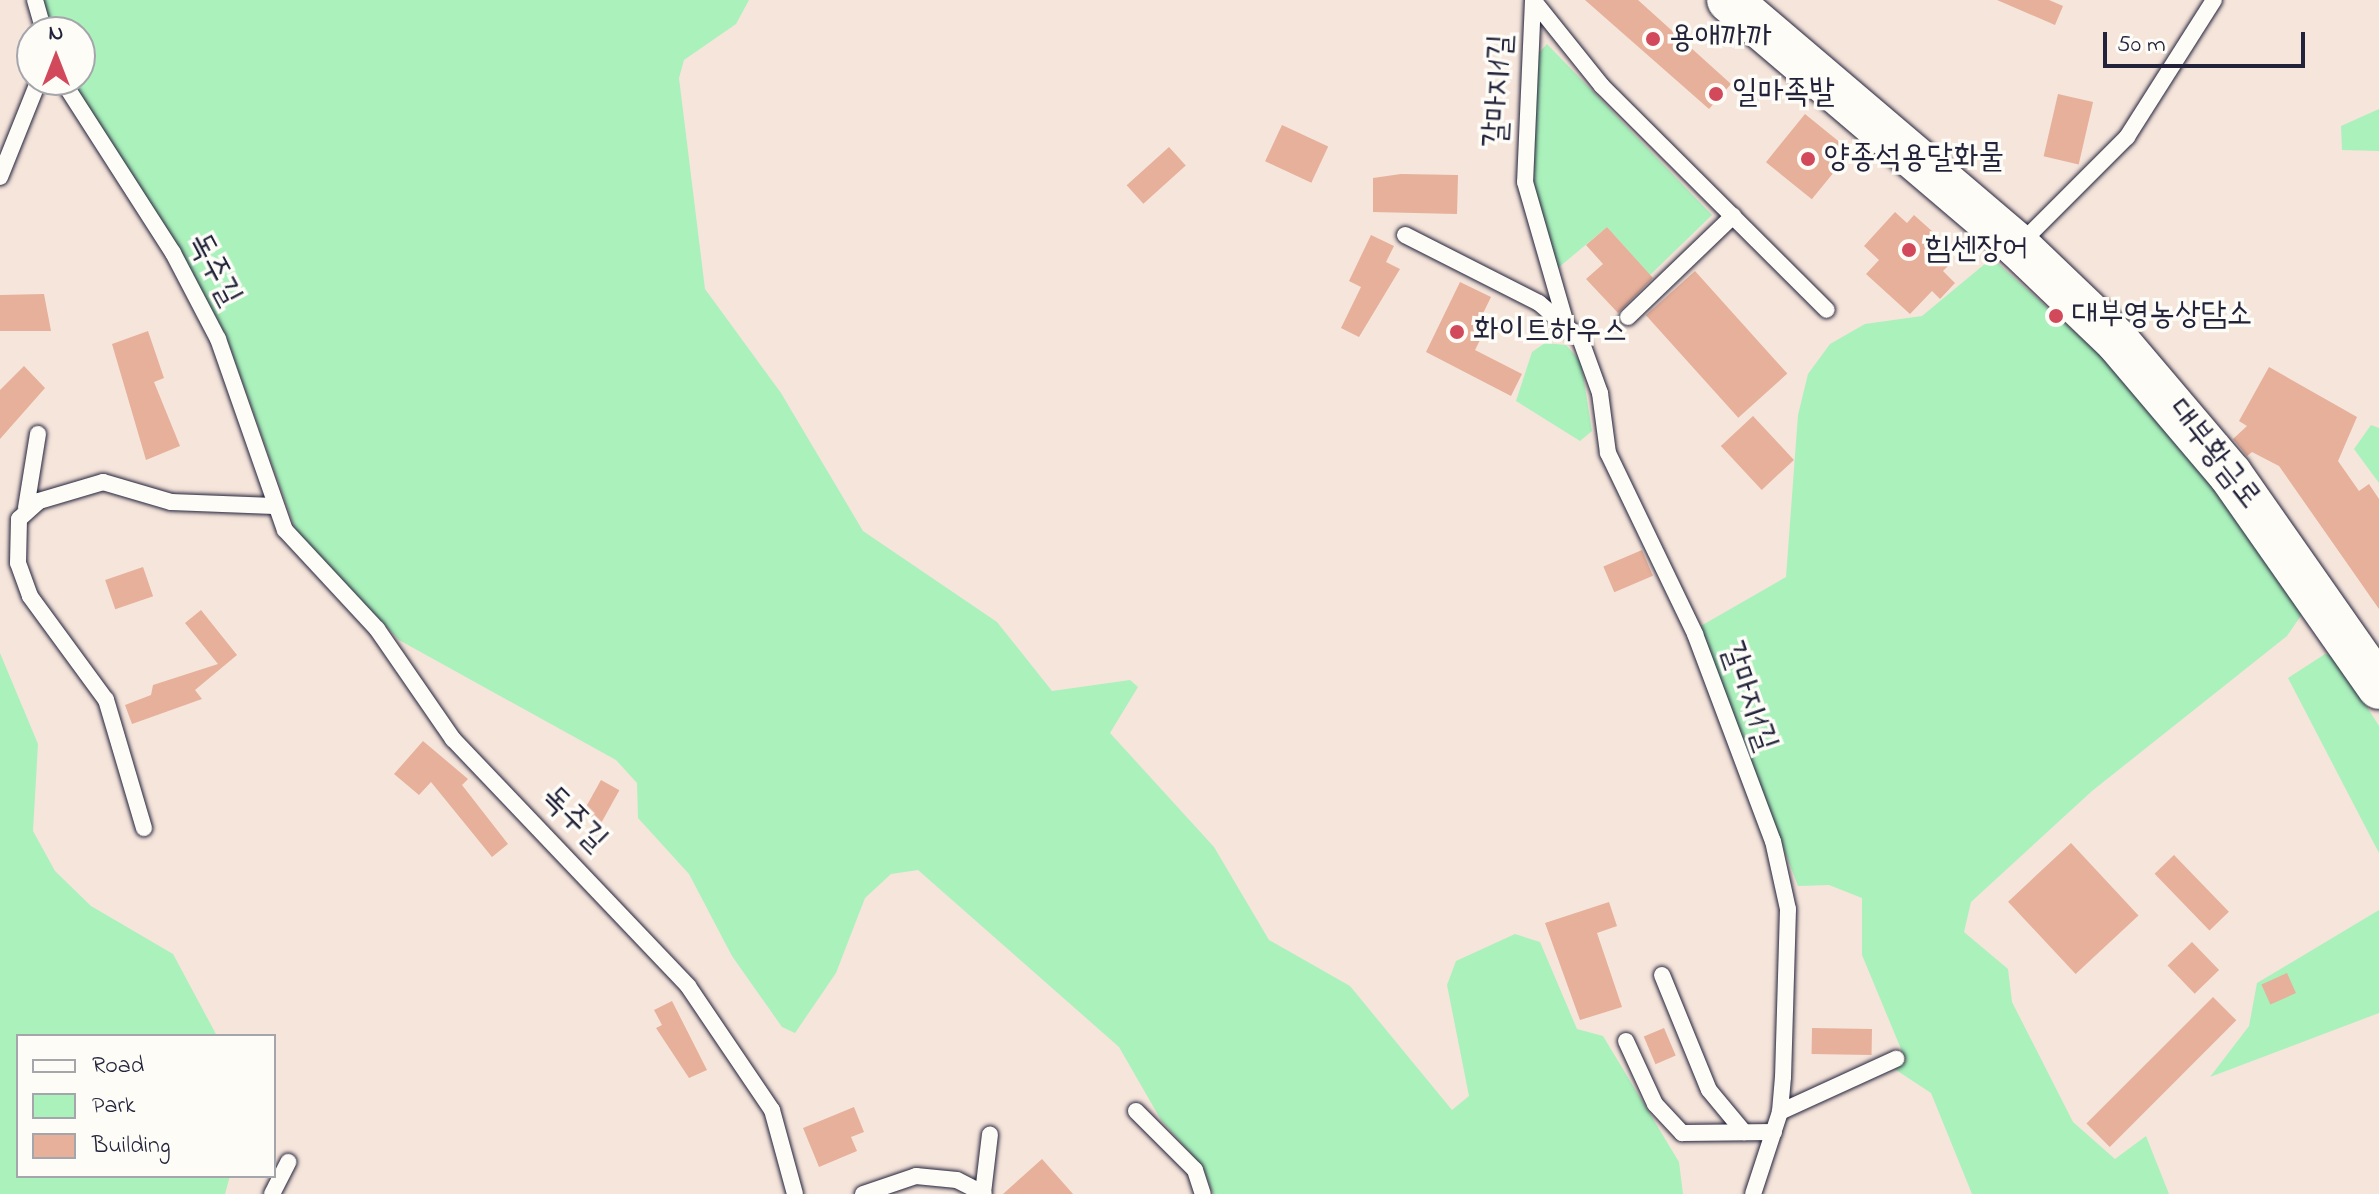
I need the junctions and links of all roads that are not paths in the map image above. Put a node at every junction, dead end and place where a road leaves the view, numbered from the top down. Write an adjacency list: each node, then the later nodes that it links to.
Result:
1 (1533, 0): 7 (lane, 갈마지1길); 12 (lane, 갈마지1길)
2 (1729, 0): 9 (main road, 대부황금로)
3 (2214, 0): 9 (lane)
4 (33, 96): 6 (lane)
5 (72, 96): 14 (lane, 독주길)
6 (0, 177)
7 (1733, 216): 10 (lane, 갈마지1길); 11 (lane)
8 (1405, 235): 12 (lane)
9 (2018, 246): 17 (main road, 대부황금로)
10 (1827, 310)
11 (1628, 317)
12 (1566, 322): 23 (lane, 갈마지1길)
13 (38, 434): 15 (lane)
14 (274, 506): 15 (lane); 30 (lane, 독주길)
15 (26, 508): 16 (lane)
16 (8, 537): 18 (lane)
17 (2379, 687)
18 (144, 828)
19 (1662, 975): 24 (lane)
20 (1626, 1041): 24 (lane)
21 (1896, 1059): 23 (lane)
22 (1136, 1111): 32 (lane)
23 (1780, 1112): 25 (lane, 갈마지1길)
24 (1744, 1132): 25 (lane)
25 (1774, 1132): 33 (lane, 갈마지1길)
26 (990, 1134): 28 (lane)
27 (288, 1162): 29 (lane)
28 (984, 1193): 31 (lane)
29 (272, 1194)
30 (795, 1194)
31 (863, 1194)
32 (1203, 1194)
33 (1753, 1194)

